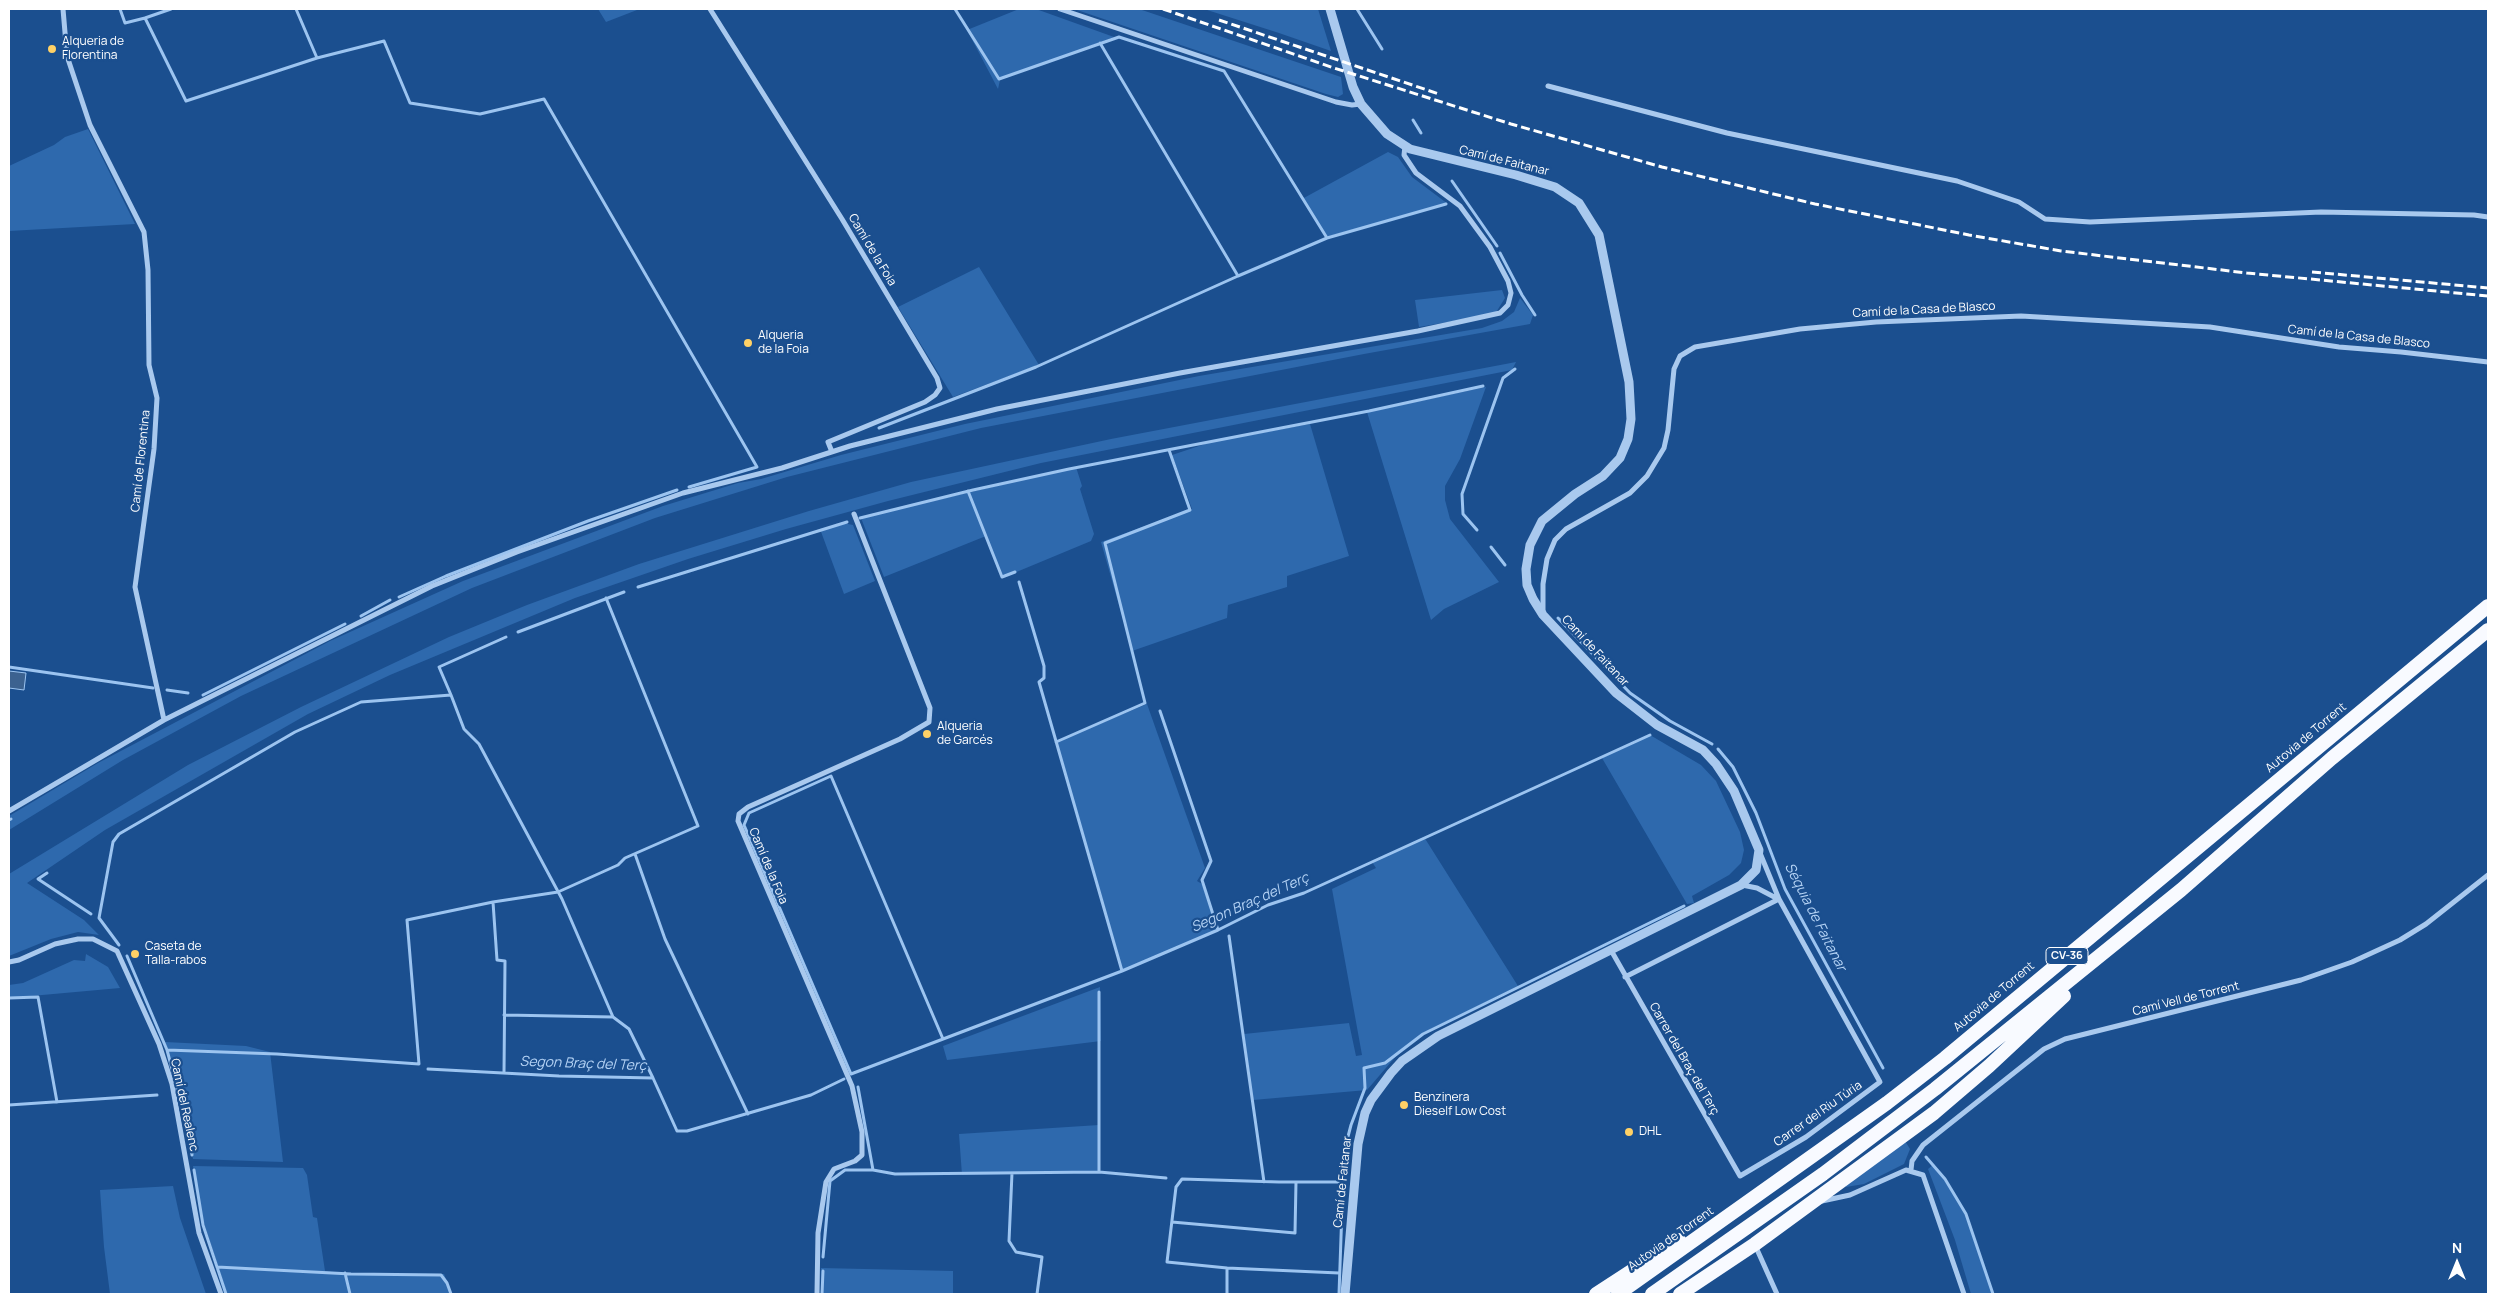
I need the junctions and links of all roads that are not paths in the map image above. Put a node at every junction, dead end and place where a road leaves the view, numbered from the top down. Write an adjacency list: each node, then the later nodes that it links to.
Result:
1 (63, 9): 15 (street, Camí de Florentina)
2 (710, 9): 10 (street, Camí de la Foia)
3 (1060, 9): 6 (street)
4 (1330, 9): 6 (street, Camí de Faitanar)
5 (1548, 86): 8 (street)
6 (1361, 104): 7 (street, Camí de Faitanar)
7 (1405, 146): 10 (street); 13 (street, Camí de Faitanar)
8 (2488, 217)
9 (2488, 362): 13 (street, Camí de la Casa de Blasco)
10 (832, 452): 15 (street)
11 (854, 514): 31 (street, Camí de la Foia)
12 (2488, 606): 25 (highway, Autovia de Torrent / CV-36)
13 (1543, 615): 17 (street, Camí de Faitanar)
14 (2488, 630): 20 (highway, CV-36)
15 (164, 720): 16 (street)
16 (9, 810)
17 (1758, 850): 19 (street, Camí de Faitanar); 21 (street)
18 (2488, 875): 26 (street, Camí Vell de Torrent)
19 (1741, 885): 21 (street); 22 (street, Camí de Faitanar)
20 (2181, 890): 28 (highway); 35 (highway, CV-36)
21 (1779, 899): 24 (street); 27 (street, Carrer del Riu Túria)
22 (1612, 952): 24 (street, Carrer del Braç del Terç); 32 (street, Camí de Faitanar)
23 (9, 962): 30 (street, Camí del Realenc)
24 (1625, 977): 27 (street, Carrer del Braç del Terç)
25 (1799, 1166): 33 (highway); 34 (highway, Autovia de Torrent / CV-36)
26 (1912, 1170): 28 (street); 38 (street)
27 (1740, 1176)
28 (1810, 1202): 29 (highway)
29 (1755, 1244): 36 (highway); 37 (street)
30 (221, 1294)
31 (817, 1294)
32 (1345, 1294)
33 (1596, 1294)
34 (1618, 1294)
35 (1652, 1294)
36 (1681, 1294)
37 (1777, 1294)
38 (1964, 1294)

